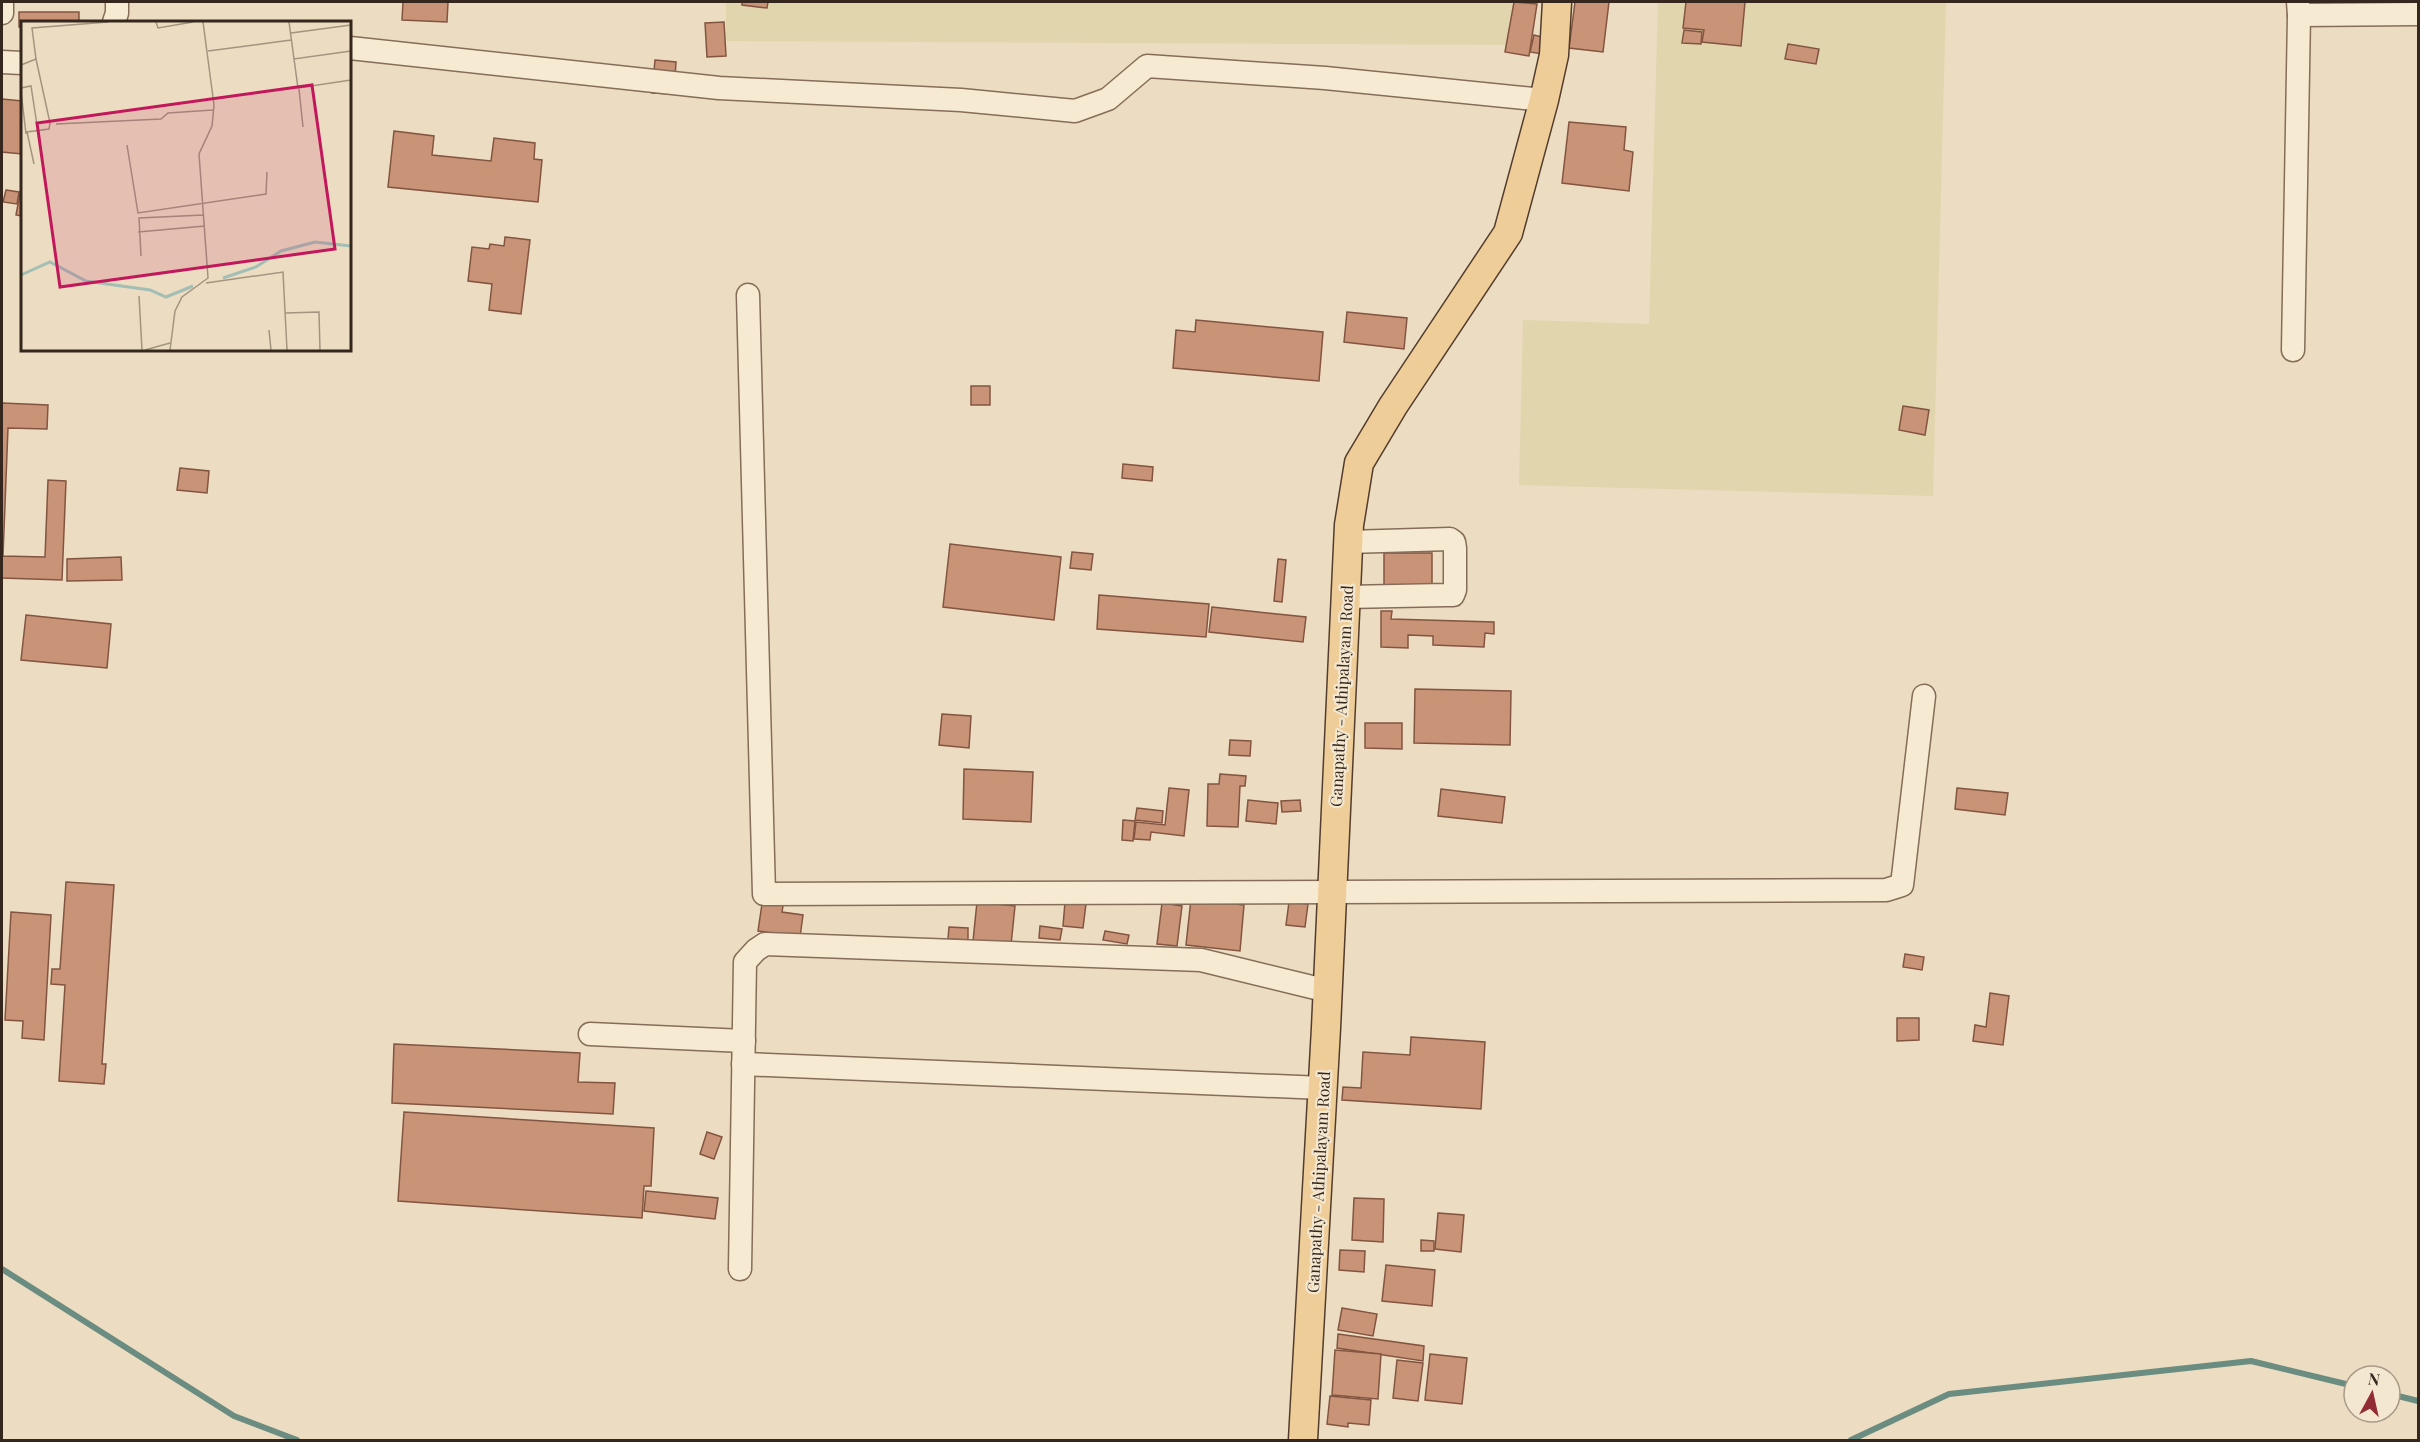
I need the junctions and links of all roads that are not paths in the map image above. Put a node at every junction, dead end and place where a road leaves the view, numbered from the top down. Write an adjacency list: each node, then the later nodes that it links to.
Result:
1 (117, 2): 7 (street)
2 (1557, 2): 11 (main road, Ganapathy - Athipalayam Road)
3 (2, 4): 5 (street)
4 (2299, 8): 6 (street); 13 (street)
5 (2, 14)
6 (2418, 14)
7 (114, 21)
8 (351, 48): 11 (street)
9 (2, 62): 10 (street)
10 (21, 63)
11 (1544, 100): 14 (main road, Ganapathy - Athipalayam Road)
12 (748, 295): 17 (street)
13 (2294, 350)
14 (1348, 542): 15 (main road, Ganapathy - Athipalayam Road); 15 (street)
15 (1346, 597): 17 (main road, Ganapathy - Athipalayam Road)
16 (1924, 696): 17 (street)
17 (1333, 891): 18 (main road, Ganapathy - Athipalayam Road)
18 (1328, 991): 20 (street); 22 (main road, Ganapathy - Athipalayam Road)
19 (590, 1034): 20 (street)
20 (744, 1041): 21 (street)
21 (743, 1064): 22 (street); 23 (street)
22 (1323, 1088): 24 (main road, Ganapathy - Athipalayam Road)
23 (740, 1269)
24 (1303, 1440)

